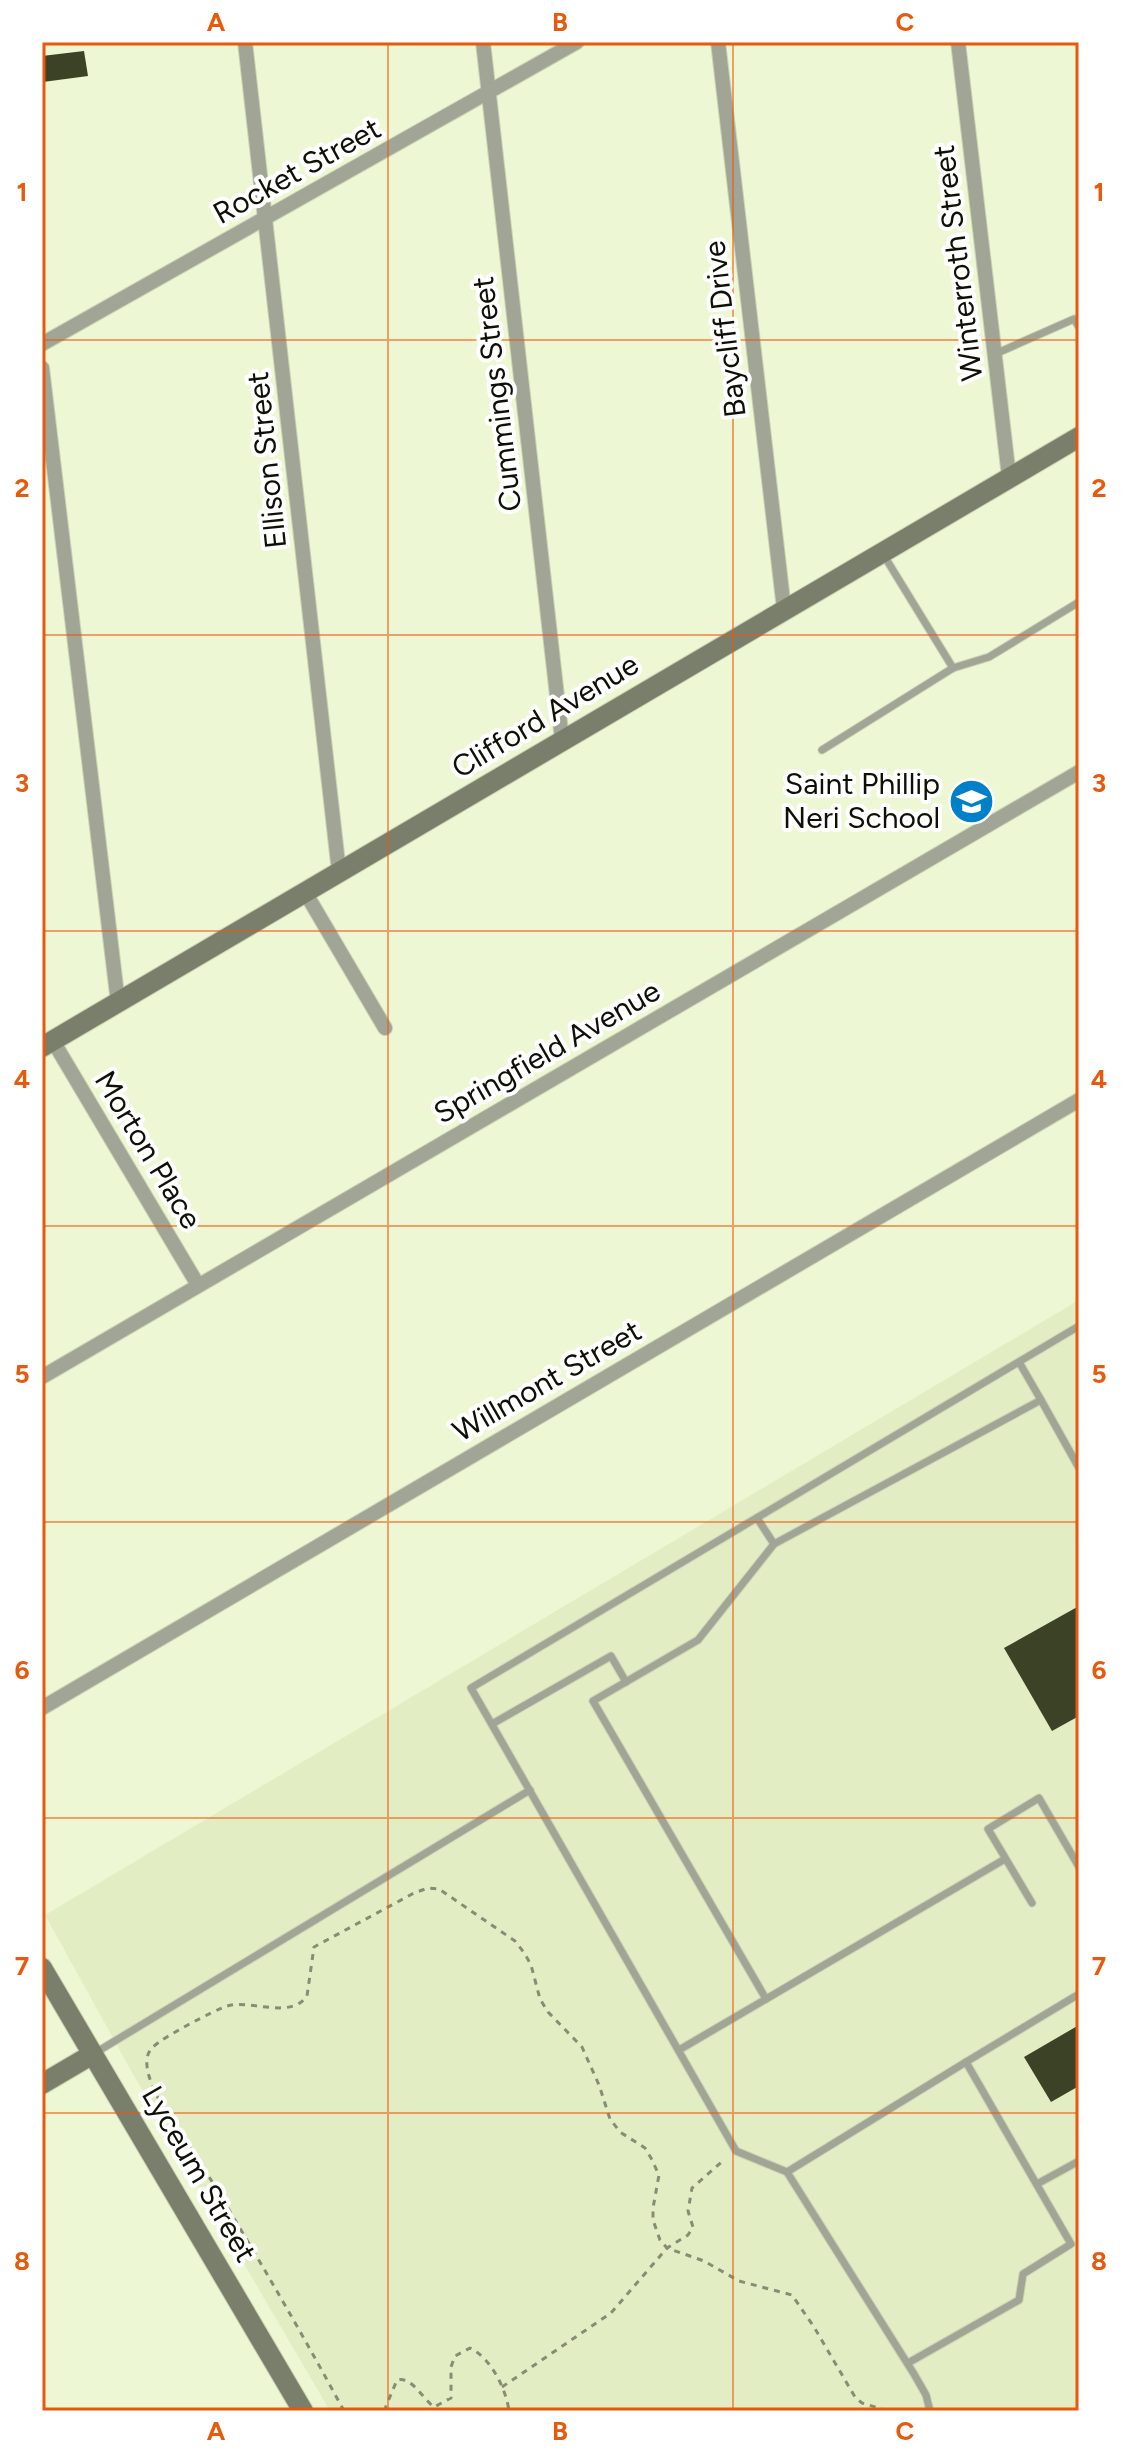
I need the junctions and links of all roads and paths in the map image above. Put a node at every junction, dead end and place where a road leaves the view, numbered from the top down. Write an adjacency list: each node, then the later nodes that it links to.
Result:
1 (245, 42): 7 (street, Ellison Street)
2 (483, 42): 6 (street, Cummings Street)
3 (577, 42): 6 (street, Rocket Street)
4 (718, 42): 17 (street, Baycliff Drive)
5 (958, 42): 10 (street, Winterroth Street)
6 (488, 92): 7 (street, Rocket Street); 19 (street, Cummings Street)
7 (266, 219): 9 (street, Rocket Street); 22 (street, Ellison Street)
8 (1079, 327): 10 (lane)
9 (42, 344)
10 (995, 354): 14 (street, Winterroth Street)
11 (42, 368): 12 (street)
12 (44, 394): 24 (street)
13 (1079, 437): 14 (main road, Clifford Avenue)
14 (1009, 477): 15 (main road, Clifford Avenue)
15 (882, 552): 17 (main road, Clifford Avenue); 18 (lane)
16 (1079, 602): 18 (lane)
17 (784, 609): 19 (main road, Clifford Avenue)
18 (953, 668): 20 (lane)
19 (562, 740): 22 (main road, Clifford Avenue)
20 (822, 750)
21 (1079, 772): 28 (street, Springfield Avenue)
22 (339, 872): 23 (main road, Clifford Avenue)
23 (305, 892): 24 (main road, Clifford Avenue); 25 (street)
24 (118, 1003): 26 (main road, Clifford Avenue)
25 (385, 1028)
26 (48, 1044): 28 (street, Morton Place)
27 (1079, 1100): 37 (street, Willmont Street)
28 (198, 1285): 31 (street, Springfield Avenue)
29 (1079, 1326): 30 (lane)
30 (1019, 1362): 32 (lane); 34 (lane)
31 (42, 1377)
32 (1041, 1400): 33 (lane); 35 (lane)
33 (1079, 1468)
34 (757, 1518): 35 (lane); 38 (lane)
35 (774, 1544): 36 (lane)
36 (626, 1682): 38 (lane); 45 (lane)
37 (42, 1708)
38 (492, 1724): 39 (lane)
39 (530, 1790): 46 (lane); 47 (lane)
40 (1005, 1859): 41 (lane); 42 (lane); 45 (lane)
41 (1079, 1867)
42 (1032, 1903)
43 (42, 1968): 47 (main road, Lyceum Street)
44 (1079, 1994): 48 (lane)
45 (766, 1999): 46 (lane)
46 (679, 2050): 50 (lane)
47 (93, 2054): 49 (main road); 57 (main road, Lyceum Street)
48 (966, 2062): 52 (lane); 53 (lane)
49 (42, 2084)
50 (736, 2151): 52 (lane); 54 (path)
51 (1079, 2161): 53 (lane)
52 (787, 2172): 55 (lane)
53 (1037, 2184): 55 (lane)
54 (667, 2248): 56 (path); 58 (path); 61 (path)
55 (908, 2363): 62 (lane)
56 (502, 2387): 59 (path); 60 (path)
57 (303, 2411)
58 (344, 2411)
59 (384, 2411)
60 (509, 2411)
61 (888, 2411)
62 (930, 2411)

